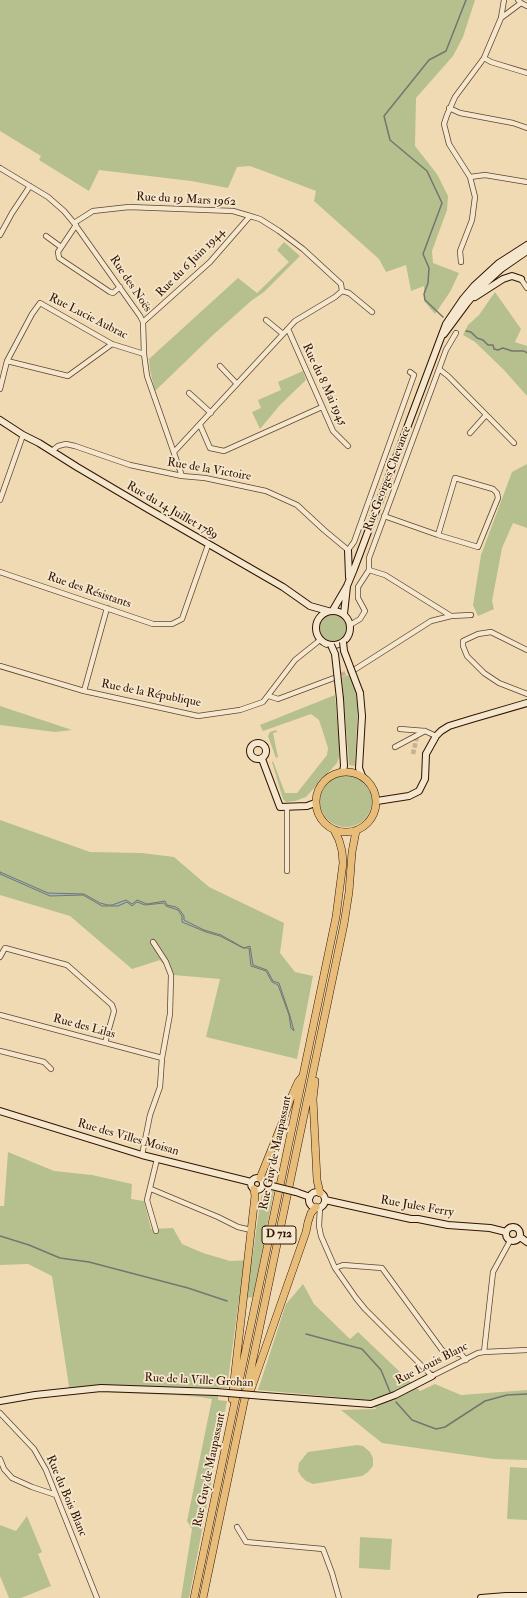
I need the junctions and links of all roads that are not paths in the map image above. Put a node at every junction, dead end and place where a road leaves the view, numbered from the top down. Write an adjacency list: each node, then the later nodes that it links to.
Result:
1 (504, 0): 4 (street)
2 (520, 2): 3 (street); 4 (street)
3 (527, 6)
4 (501, 18): 5 (street)
5 (484, 58): 6 (street); 7 (street)
6 (527, 73)
7 (450, 108): 8 (street); 10 (street)
8 (527, 128)
9 (0, 168): 12 (street, Rue des Noës)
10 (470, 177): 11 (street); 20 (street)
11 (527, 182)
12 (30, 186): 14 (street, Rue des Noës); 15 (street)
13 (250, 216): 14 (street, Rue du 19 Mars 1962); 24 (street, Rue du 19 Mars 1962); 28 (street, Rue du 6 Juin 1944)
14 (75, 224): 18 (street); 22 (street, Rue des Noës)
15 (0, 235)
16 (46, 236): 18 (street)
17 (527, 245): 29 (main road)
18 (62, 247): 22 (street)
19 (527, 251): 25 (main road)
20 (461, 262)
21 (521, 279): 23 (street); 25 (main road)
22 (120, 288): 28 (street, Rue des Noës)
23 (527, 288)
24 (342, 291): 26 (street); 30 (street)
25 (467, 303): 29 (main road)
26 (372, 312)
27 (266, 320): 32 (street)
28 (143, 322): 34 (street, Rue des Noës)
29 (449, 324): 61 (main road)
30 (288, 329): 32 (street); 42 (street, Rue du 8 Mai 1945)
31 (456, 333): 37 (street, Rue Georges Chevance)
32 (283, 334): 39 (street)
33 (112, 344): 34 (street, Rue Lucie Aubrac); 35 (street); 35 (street, Rue Lucie Aubrac)
34 (144, 354): 52 (street, Rue des Noës)
35 (7, 361): 40 (street)
36 (220, 366): 39 (street)
37 (439, 369): 44 (street); 55 (street, Rue Georges Chevance)
38 (410, 372): 58 (street, Rue Georges Chevance)
39 (237, 384): 43 (street)
40 (0, 389)
41 (189, 392): 43 (street)
42 (322, 407): 46 (street); 50 (street, Rue du 8 Mai 1945)
43 (211, 413): 46 (street)
44 (486, 414): 47 (street); 49 (street)
45 (0, 420): 48 (main road, Rue du 14 Juillet 1789)
46 (200, 425): 52 (street)
47 (470, 433)
48 (23, 435): 51 (main road, Rue du 14 Juillet 1789); 54 (street)
49 (514, 443)
50 (348, 446)
51 (52, 451): 53 (street, Rue de la Victoire); 57 (main road, Rue du 14 Juillet 1789)
52 (174, 452): 53 (street, Rue des Noës)
53 (182, 476): 58 (street, Rue de la Victoire)
54 (0, 500)
55 (384, 516): 56 (street); 59 (street, Rue Georges Chevance)
56 (438, 535): 56 (street)
57 (208, 545): 63 (main road, Rue du 14 Juillet 1789); 64 (street, Rue des Résistants)
58 (348, 550): 61 (main road)
59 (369, 570): 68 (street); 70 (street, Rue Georges Chevance)
60 (0, 572): 64 (street, Rue des Résistants)
61 (350, 579): 62 (main road)
62 (346, 586): 65 (main road); 66 (main road)
63 (310, 606): 65 (main road, Rue du 14 Juillet 1789); 69 (main road, Rue du 14 Juillet 1789)
64 (107, 608): 78 (street)
65 (330, 611): 66 (main road); 69 (main road)
66 (344, 614): 70 (main road)
67 (471, 615): 68 (street)
68 (451, 616): 76 (street)
69 (317, 620): 71 (main road)
70 (350, 625): 72 (main road)
71 (320, 640): 73 (main road); 80 (street, Rue de la République)
72 (343, 642): 73 (main road); 88 (main road, bridge)
73 (331, 645): 87 (main road, bridge)
74 (527, 650): 79 (street)
75 (0, 666): 78 (street, Rue de la République)
76 (354, 670)
77 (334, 678): 80 (street)
78 (84, 691): 80 (street, Rue de la République)
79 (527, 694)
80 (269, 696)
81 (527, 703): 84 (main road)
82 (400, 729): 83 (street)
83 (425, 731): 84 (street); 85 (street)
84 (436, 736): 89 (main road)
85 (395, 747)
86 (262, 759): 91 (main road)
87 (343, 771): 88 (main road); 90 (main road)
88 (362, 776): 89 (main road)
89 (376, 801): 93 (main road)
90 (315, 803): 91 (main road); 92 (main road)
91 (287, 807): 94 (street)
92 (334, 830): 93 (main road); 103 (main road, Rue Guy de Maupassant / D 712)
93 (356, 831): 99 (main road, Rue Guy de Maupassant / D 712)
94 (287, 871)
95 (153, 942): 101 (street)
96 (0, 957): 98 (street)
97 (0, 1015): 98 (street, Rue des Lilas)
98 (105, 1043): 101 (street, Rue des Lilas)
99 (318, 1050): 111 (main road); 130 (main road, Rue Guy de Maupassant / D 712)
100 (0, 1051): 102 (street)
101 (162, 1058): 105 (street)
102 (51, 1069)
103 (304, 1076): 107 (main road); 131 (main road, Rue Guy de Maupassant / D 712)
104 (0, 1111): 105 (main road, Rue des Villes Moisan)
105 (142, 1155): 106 (main road, Rue des Villes Moisan)
106 (157, 1159): 108 (main road, Rue des Villes Moisan); 109 (street)
107 (262, 1181): 108 (main road); 110 (main road); 112 (main road, bridge)
108 (252, 1182): 110 (main road)
109 (150, 1189): 116 (street); 117 (street)
110 (254, 1189): 116 (main road)
111 (320, 1193): 112 (main road); 113 (main road)
112 (310, 1197): 114 (main road)
113 (325, 1200): 114 (main road); 118 (main road, Rue Jules Ferry)
114 (318, 1207): 122 (street); 130 (main road)
115 (527, 1228): 119 (main road, Rue Jules Ferry)
116 (251, 1230): 131 (main road)
117 (156, 1231)
118 (506, 1232): 119 (main road, Rue Jules Ferry); 120 (main road)
119 (519, 1234): 120 (main road, Rue Jules Ferry); 121 (main road)
120 (510, 1241): 124 (street)
121 (527, 1242)
122 (335, 1268): 125 (street); 126 (street)
123 (527, 1350): 124 (street, Rue Louis Blanc)
124 (484, 1352): 125 (street, Rue Louis Blanc)
125 (466, 1360): 126 (street, Rue Louis Blanc)
126 (432, 1376): 127 (main road, Rue Louis Blanc)
127 (395, 1395): 128 (main road, Rue de la Ville Grohan, bridge)
128 (0, 1401)
129 (0, 1413): 133 (street, Rue du Bois Blanc)
130 (241, 1419): 138 (main road, Rue Guy de Maupassant / D 712)
131 (227, 1442): 137 (main road, Rue Guy de Maupassant / D 712)
132 (0, 1459): 133 (street)
133 (56, 1495): 136 (street, Rue du Bois Blanc)
134 (237, 1527): 139 (street)
135 (527, 1596): 140 (main road)
136 (97, 1598)
137 (194, 1598)
138 (204, 1598)
139 (339, 1598)
140 (481, 1598)

